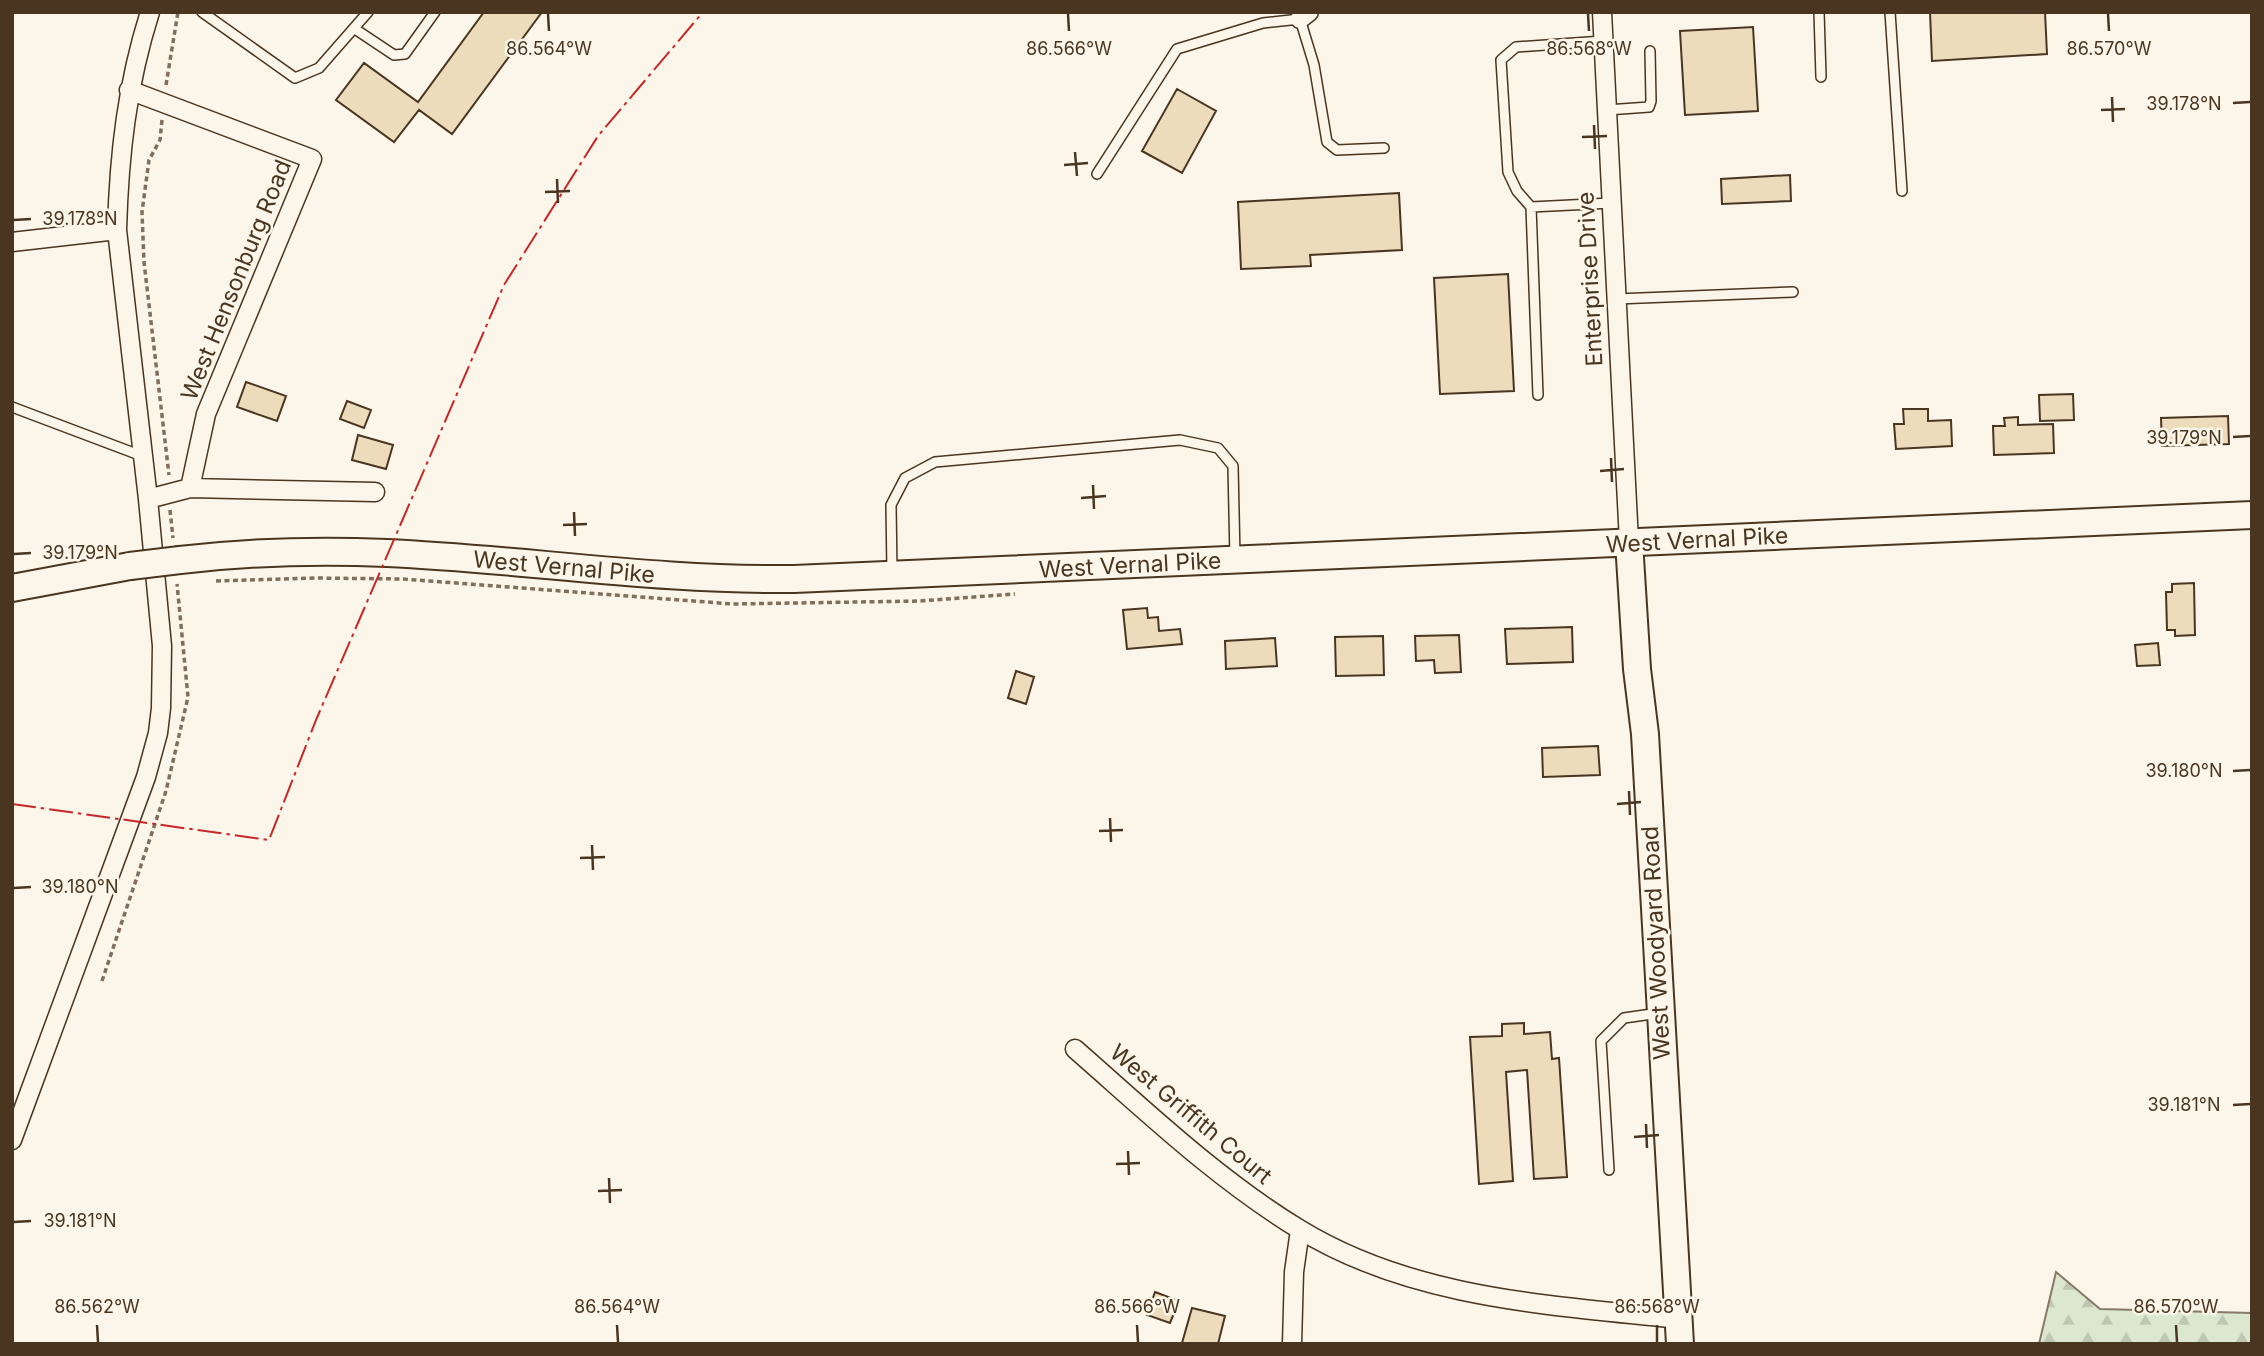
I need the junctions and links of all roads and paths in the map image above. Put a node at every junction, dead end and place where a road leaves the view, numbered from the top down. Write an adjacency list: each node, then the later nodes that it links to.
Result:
1 (150, 12): 15 (street)
2 (178, 12): 13 (path)
3 (202, 12): 10 (lane)
4 (368, 12): 10 (lane)
5 (435, 12): 10 (lane)
6 (1602, 12): 11 (street, Enterprise Drive)
7 (1819, 12): 14 (lane)
8 (1890, 12): 20 (lane)
9 (1304, 16): 18 (lane); 19 (lane)
10 (355, 29)
11 (1603, 41): 16 (street, Enterprise Drive); 22 (lane)
12 (1650, 51): 16 (lane)
13 (167, 76)
14 (1821, 77)
15 (129, 90): 23 (street); 31 (street, West Hensonburg Road)
16 (1607, 110): 21 (street, Enterprise Drive)
17 (161, 132): 30 (path)
18 (1384, 148)
19 (1097, 174)
20 (1902, 191)
21 (1611, 203): 22 (lane); 26 (street, Enterprise Drive)
22 (1531, 207): 27 (lane)
23 (117, 230): 24 (street); 29 (street)
24 (12, 243)
25 (1793, 292): 26 (lane)
26 (1616, 299): 35 (street, Enterprise Drive)
27 (1538, 395)
28 (12, 407): 29 (lane)
29 (142, 456): 33 (street)
30 (170, 483)
31 (190, 488): 32 (street); 33 (street)
32 (375, 492)
33 (148, 499): 41 (street)
34 (2252, 515): 35 (main road, West Vernal Pike)
35 (1629, 542): 36 (main road, West Vernal Pike); 39 (main road, West Woodyard Road)
36 (1235, 560): 37 (main road, West Vernal Pike); 37 (lane)
37 (892, 575): 38 (main road, West Vernal Pike, bridge)
38 (12, 588)
39 (1660, 1012): 43 (lane); 45 (main road, West Woodyard Road)
40 (1075, 1049): 44 (street, West Griffith Court)
41 (17, 1115): 42 (street)
42 (12, 1140)
43 (1609, 1170)
44 (1300, 1230): 45 (street, West Griffith Court); 46 (street)
45 (1679, 1331)
46 (1292, 1344)

